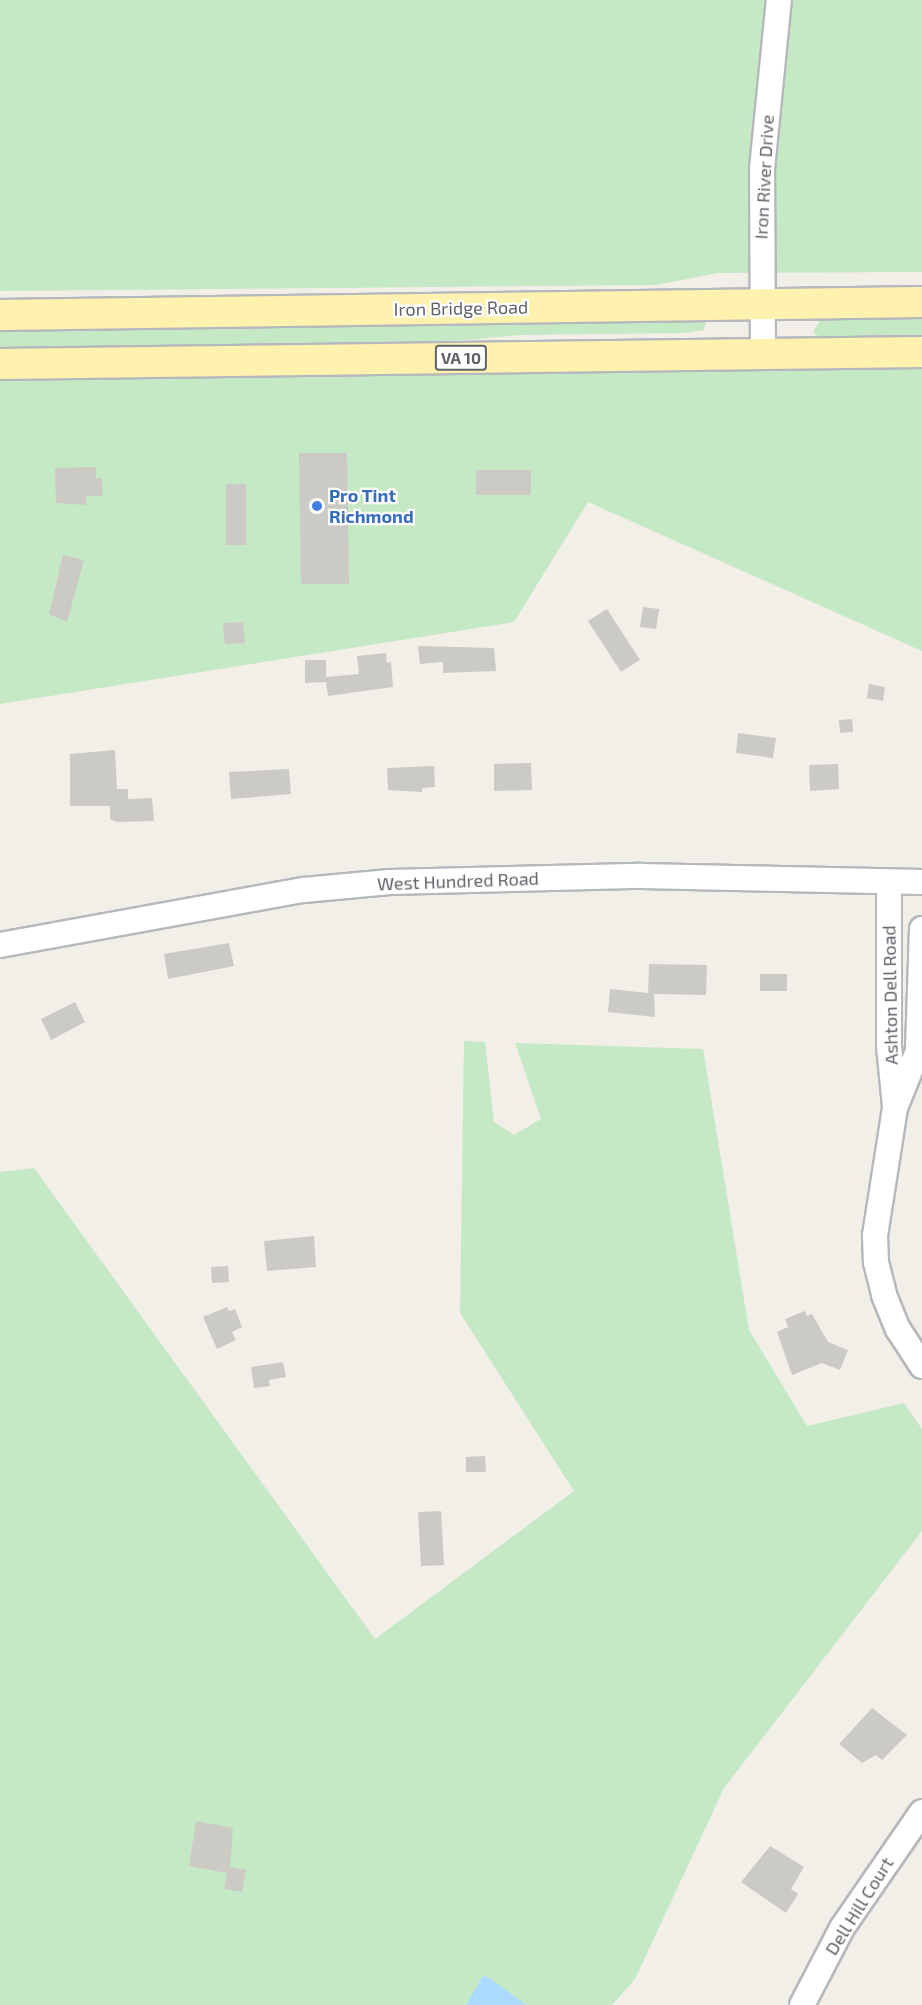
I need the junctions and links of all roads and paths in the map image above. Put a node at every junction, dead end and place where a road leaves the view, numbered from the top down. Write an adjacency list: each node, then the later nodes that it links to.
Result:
1 (779, 0): 3 (street, Iron River Drive)
2 (922, 302): 3 (main road, Iron Bridge Road)
3 (761, 305): 4 (main road, Iron Bridge Road); 6 (street, Iron River Drive)
4 (0, 315)
5 (922, 352): 6 (main road, VA 10)
6 (763, 354): 7 (main road, VA 10)
7 (0, 364)
8 (889, 882): 9 (street, West Hundred Road); 11 (street, West Hundred Road); 12 (street, Ashton Dell Road)
9 (922, 882)
10 (922, 929): 12 (street, Ashton Dell Road)
11 (0, 945)
12 (895, 1108): 13 (street, Ashton Dell Road)
13 (922, 1366)
14 (922, 1812): 15 (street, Dell Hill Court)
15 (802, 2005)

